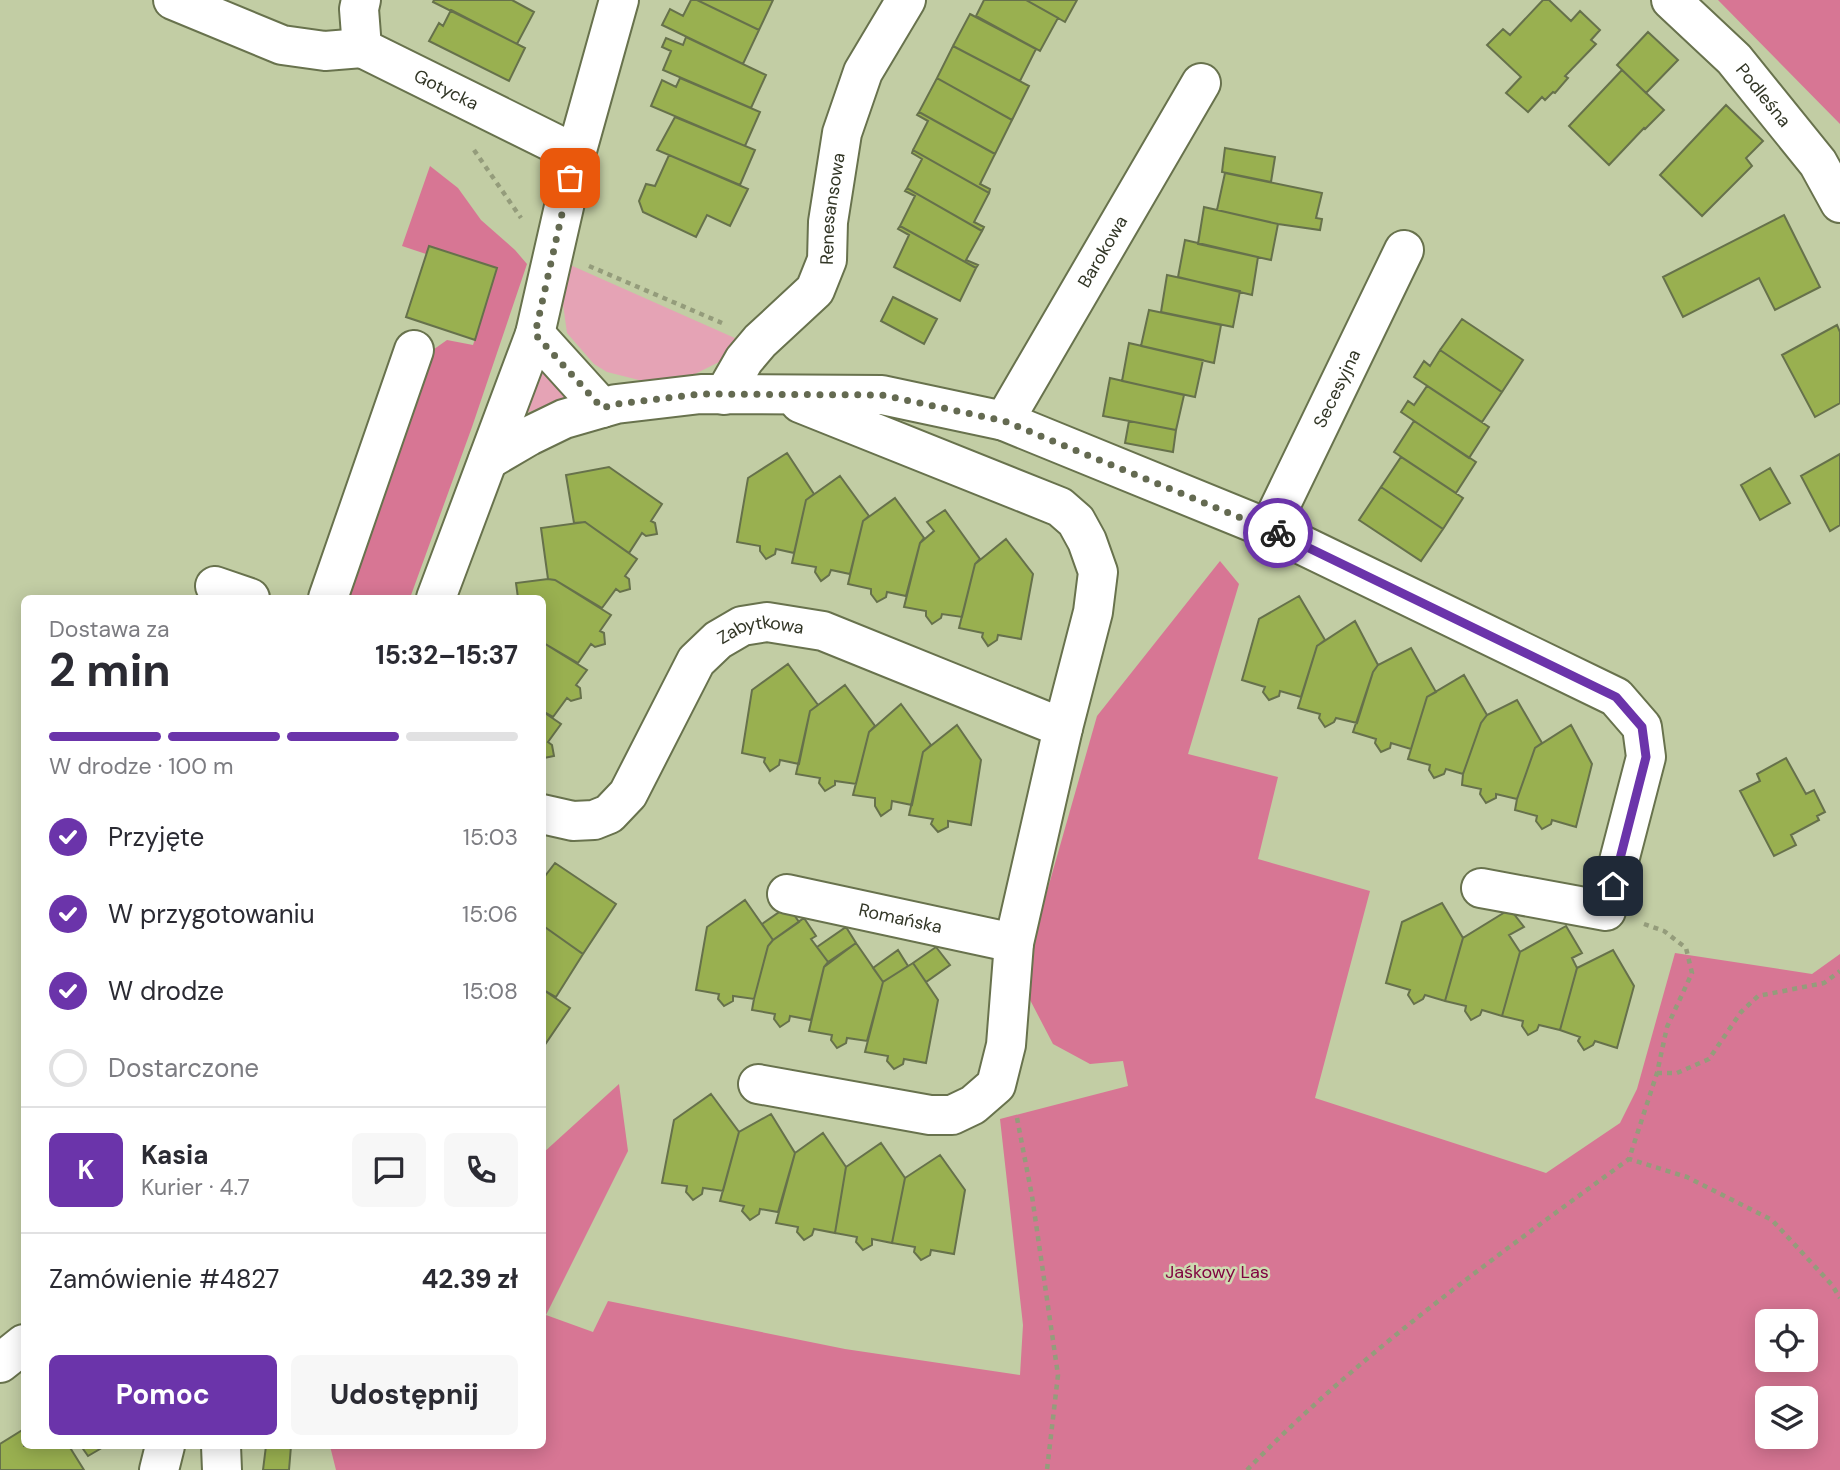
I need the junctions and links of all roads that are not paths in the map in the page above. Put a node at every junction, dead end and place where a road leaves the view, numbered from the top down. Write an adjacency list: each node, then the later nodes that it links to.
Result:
1 (173, 0): 6 (street)
2 (361, 0): 6 (street)
3 (619, 0): 8 (street)
4 (906, 0): 13 (street, Renesansowa)
5 (1671, 0): 9 (street, Podleśna)
6 (362, 48): 8 (street, Gotycka)
7 (1201, 83): 16 (street, Barokowa)
8 (576, 154): 11 (street)
9 (1840, 204)
10 (1404, 250): 18 (street, Secesyjna)
11 (535, 334): 15 (street); 17 (street)
12 (414, 350): 21 (street)
13 (724, 394): 14 (street); 15 (street)
14 (782, 396): 16 (street); 23 (street)
15 (602, 408): 17 (street)
16 (1004, 421): 18 (street)
17 (488, 460): 22 (street)
18 (1269, 529): 25 (street)
19 (215, 586): 20 (street)
20 (241, 595)
21 (329, 595)
22 (437, 595)
23 (1063, 728): 24 (street, Zabytkowa); 27 (street)
24 (546, 815)
25 (1481, 888)
26 (787, 894): 27 (street, Romańska)
27 (1014, 943): 28 (street)
28 (758, 1084)
29 (21, 1346): 30 (street)
30 (0, 1363)
31 (164, 1449): 33 (street)
32 (221, 1449): 34 (street)
33 (159, 1470)
34 (222, 1470)

